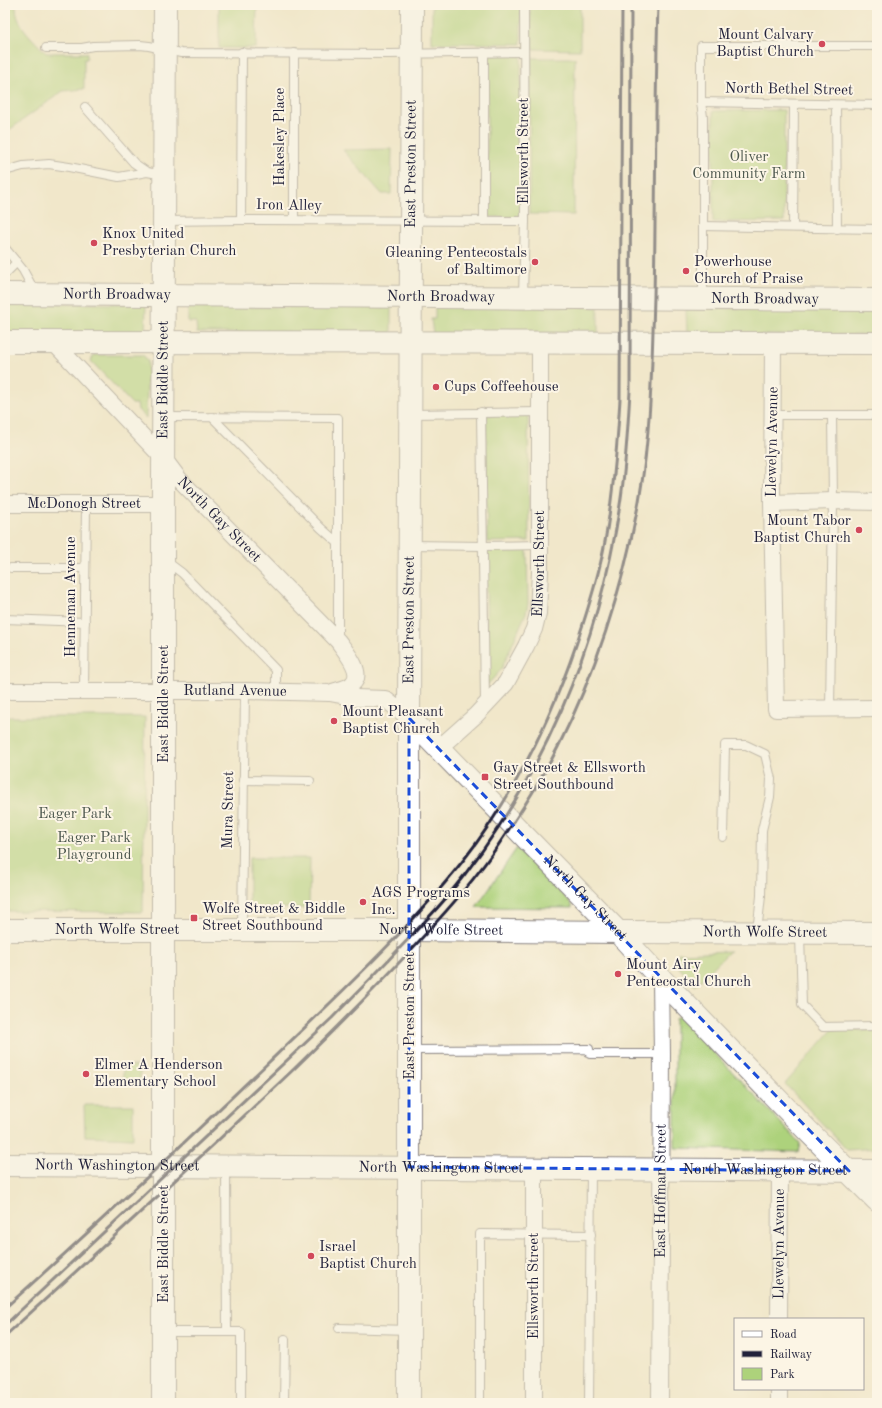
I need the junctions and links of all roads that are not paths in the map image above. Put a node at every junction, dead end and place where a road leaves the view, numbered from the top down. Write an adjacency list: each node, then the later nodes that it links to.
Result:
1 (165, 5): 6 (main road, East Biddle Street)
2 (412, 5): 11 (main road, East Preston Street)
3 (524, 5): 9 (lane, Ellsworth Street)
4 (877, 46): 12 (lane)
5 (46, 48): 6 (lane)
6 (165, 50): 7 (lane); 18 (main road, East Biddle Street)
7 (242, 52): 10 (lane); 19 (lane)
8 (484, 52): 9 (lane); 11 (lane); 23 (lane)
9 (524, 52): 24 (lane, Ellsworth Street)
10 (294, 53): 11 (lane); 20 (lane, Hakesley Place)
11 (412, 54): 22 (main road, East Preston Street)
12 (701, 102): 13 (lane, North Bethel Street); 25 (lane)
13 (794, 104): 14 (lane, North Bethel Street); 26 (lane)
14 (836, 105): 15 (lane, North Bethel Street); 27 (lane)
15 (877, 105)
16 (86, 107): 18 (lane)
17 (5, 171): 18 (lane)
18 (156, 174): 21 (main road, East Biddle Street)
19 (241, 220): 20 (lane, Iron Alley); 21 (lane, Iron Alley)
20 (294, 220): 22 (lane, Iron Alley)
21 (165, 221): 34 (main road, East Biddle Street)
22 (412, 221): 23 (lane, Iron Alley); 35 (main road, East Preston Street)
23 (484, 221): 24 (lane, Iron Alley)
24 (524, 221): 36 (lane, Ellsworth Street)
25 (703, 226): 26 (lane); 37 (lane)
26 (793, 227): 27 (lane)
27 (837, 228): 28 (lane)
28 (877, 229)
29 (5, 248): 30 (lane)
30 (17, 262): 31 (lane); 33 (lane)
31 (5, 274)
32 (5, 294): 33 (main road, North Broadway)
33 (36, 294): 34 (main road, North Broadway)
34 (165, 295): 35 (main road, North Broadway); 41 (main road, East Biddle Street)
35 (412, 297): 36 (main road, North Broadway); 42 (main road, East Preston Street)
36 (523, 298): 37 (main road, North Broadway)
37 (703, 299): 38 (main road, North Broadway)
38 (877, 300)
39 (5, 342): 40 (main road)
40 (54, 343): 41 (main road); 54 (street, North Gay Street)
41 (165, 343): 42 (main road); 52 (main road, East Biddle Street)
42 (411, 343): 45 (main road); 48 (main road, East Preston Street)
43 (773, 343): 44 (main road); 45 (main road); 49 (street, Llewelyn Avenue)
44 (877, 343)
45 (540, 344): 47 (street, Ellsworth Street)
46 (481, 412): 47 (lane); 48 (lane); 64 (lane)
47 (540, 412): 63 (street, Ellsworth Street)
48 (411, 414): 62 (main road, East Preston Street)
49 (773, 415): 50 (lane); 57 (street, Llewelyn Avenue)
50 (832, 415): 51 (lane); 55 (lane)
51 (877, 415)
52 (164, 417): 53 (lane); 54 (main road, East Biddle Street)
53 (212, 417): 61 (lane); 61 (lane)
54 (164, 459): 60 (main road, East Biddle Street); 70 (street, North Gay Street)
55 (833, 501): 56 (street); 57 (street); 79 (lane)
56 (877, 502)
57 (772, 503): 79 (street, Llewelyn Avenue)
58 (5, 504): 59 (street, McDonogh Street)
59 (86, 504): 60 (street, McDonogh Street); 67 (lane, Henneman Avenue)
60 (164, 504): 65 (main road, East Biddle Street)
61 (338, 542): 70 (lane)
62 (410, 545): 64 (lane); 80 (main road, East Preston Street)
63 (540, 545): 64 (lane); 77 (street, Ellsworth Street)
64 (483, 546): 77 (lane)
65 (164, 559): 73 (main road, East Biddle Street); 75 (lane)
66 (11, 568): 67 (lane)
67 (86, 568): 69 (lane, Henneman Avenue)
68 (5, 619): 69 (lane)
69 (85, 622): 72 (lane, Henneman Avenue)
70 (338, 641): 76 (street, North Gay Street)
71 (5, 691): 72 (street, Rutland Avenue)
72 (84, 691): 73 (street, Rutland Avenue)
73 (164, 691): 74 (street, Rutland Avenue); 87 (main road, East Biddle Street)
74 (245, 691): 75 (street, Rutland Avenue); 82 (lane, Mura Street)
75 (276, 692): 76 (street, Rutland Avenue)
76 (330, 692): 80 (street, Rutland Avenue)
77 (485, 706): 81 (street, Ellsworth Street)
78 (877, 708): 79 (street)
79 (830, 709)
80 (409, 718): 81 (main road, North Gay Street); 88 (main road, East Preston Street)
81 (439, 748): 89 (main road, North Gay Street)
82 (244, 780): 83 (lane); 85 (lane, Mura Street)
83 (310, 781)
84 (723, 837): 90 (lane)
85 (242, 929): 87 (main road, North Wolfe Street); 88 (main road, North Wolfe Street)
86 (5, 930): 87 (main road, North Wolfe Street)
87 (164, 930): 98 (main road, East Biddle Street)
88 (410, 930): 89 (main road, North Wolfe Street); 95 (main road, East Preston Street)
89 (618, 932): 90 (main road, North Wolfe Street); 93 (main road, North Gay Street)
90 (757, 932): 91 (main road, North Wolfe Street)
91 (800, 933): 92 (main road, North Wolfe Street); 94 (lane)
92 (877, 933)
93 (661, 979): 96 (street, East Hoffman Street); 105 (main road, North Gay Street)
94 (877, 1026)
95 (409, 1050): 96 (lane); 100 (main road, East Preston Street)
96 (662, 1054): 103 (street, East Hoffman Street)
97 (5, 1165): 98 (main road, North Washington Street)
98 (164, 1166): 99 (main road, North Washington Street); 113 (main road, East Biddle Street)
99 (226, 1166): 100 (main road, North Washington Street); 114 (lane)
100 (409, 1167): 101 (main road, North Washington Street); 112 (main road, East Preston Street)
101 (534, 1168): 102 (main road, North Washington Street); 108 (street, Ellsworth Street)
102 (591, 1168): 103 (main road, North Washington Street); 109 (lane)
103 (661, 1169): 104 (main road, North Washington Street); 124 (street, East Hoffman Street)
104 (780, 1170): 105 (main road, North Washington Street); 110 (street, Llewelyn Avenue)
105 (849, 1171): 106 (main road, North Washington Street); 107 (main road, North Gay Street)
106 (877, 1171)
107 (877, 1200)
108 (534, 1234): 109 (lane); 121 (lane); 122 (street, Ellsworth Street)
109 (591, 1235): 123 (lane)
110 (779, 1318)
111 (340, 1328): 112 (lane)
112 (409, 1330): 120 (main road, East Preston Street)
113 (164, 1332): 114 (lane); 117 (main road, East Biddle Street)
114 (227, 1332): 118 (lane)
115 (285, 1339): 119 (lane)
116 (779, 1390): 125 (street)
117 (164, 1403)
118 (241, 1403)
119 (284, 1403)
120 (409, 1403)
121 (480, 1403)
122 (534, 1403)
123 (589, 1403)
124 (660, 1403)
125 (779, 1403)

